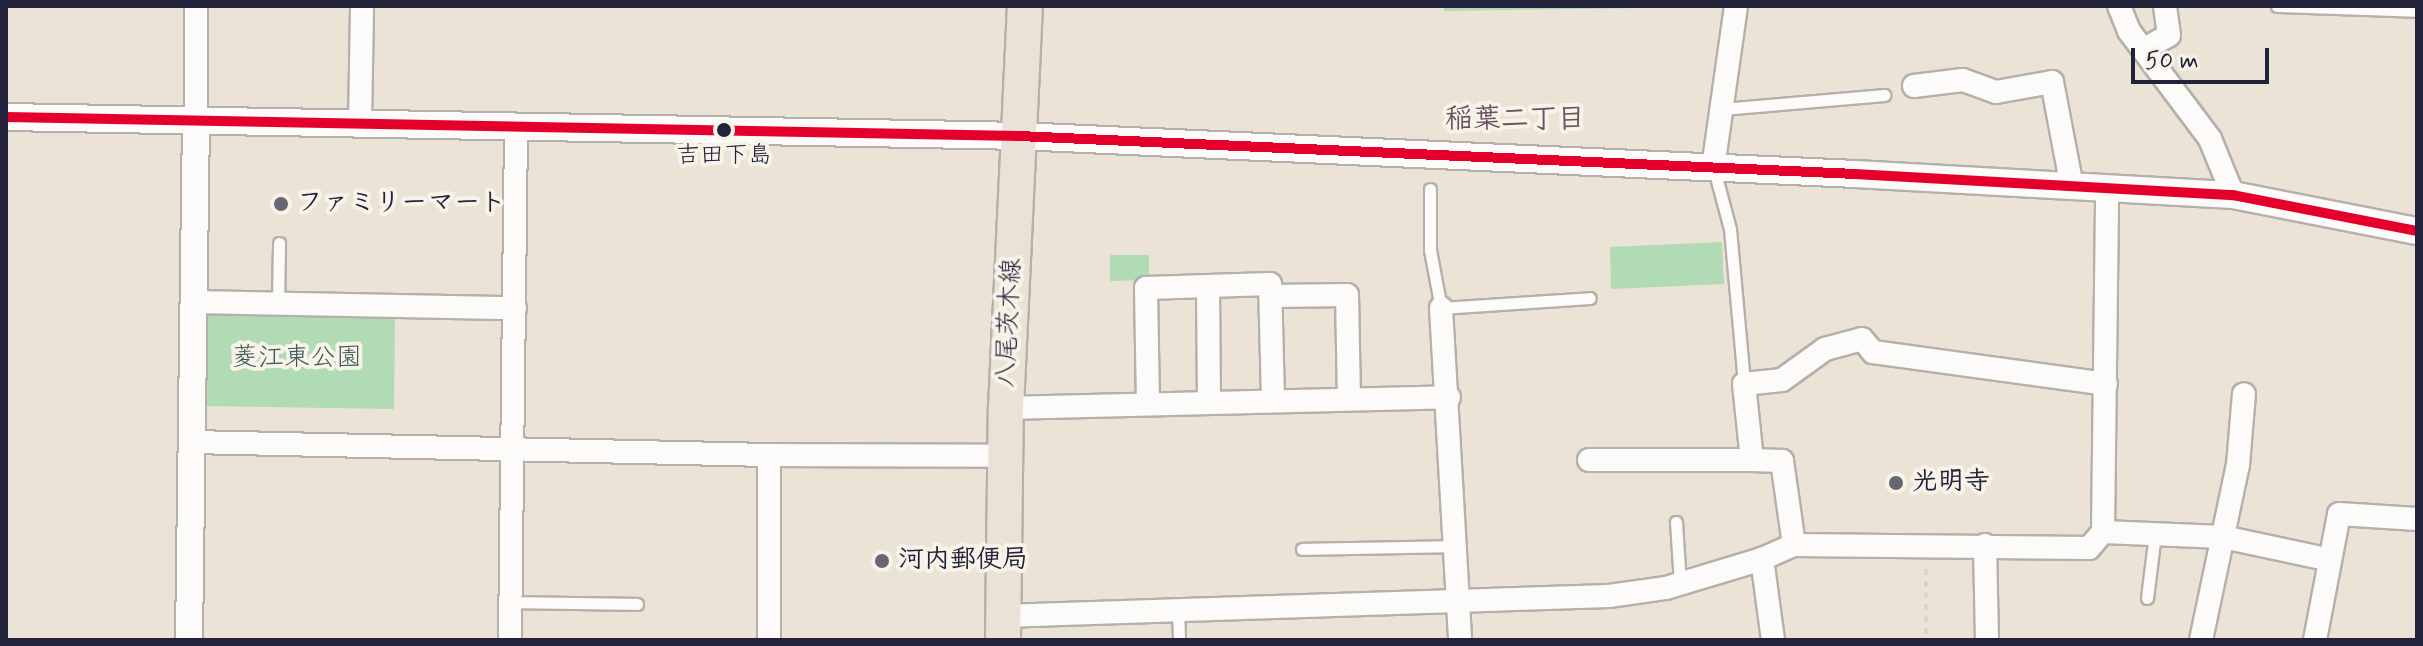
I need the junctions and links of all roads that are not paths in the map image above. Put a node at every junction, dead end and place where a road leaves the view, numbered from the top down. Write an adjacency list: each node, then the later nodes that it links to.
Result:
1 (196, 6): 14 (street)
2 (362, 6): 15 (street)
3 (1025, 6): 17 (main road, 八尾茨木線)
4 (1736, 6): 12 (street)
5 (2119, 6): 9 (street)
6 (2165, 6): 9 (street)
7 (2277, 6): 8 (lane)
8 (2417, 11)
9 (2146, 48): 22 (street)
10 (1914, 86): 19 (street)
11 (1884, 95): 12 (lane)
12 (1722, 109): 18 (street)
13 (6, 117): 14 (street)
14 (196, 120): 15 (street); 28 (street)
15 (360, 124): 16 (street)
16 (516, 126): 17 (street); 30 (street)
17 (1019, 136): 18 (street); 40 (main road, 八尾茨木線)
18 (1713, 168): 19 (street); 32 (lane)
19 (2072, 187): 21 (street)
20 (1430, 189): 31 (lane)
21 (2107, 189): 22 (street); 33 (street)
22 (2233, 195): 23 (street)
23 (2417, 231)
24 (279, 243): 29 (lane)
25 (1208, 286): 26 (street); 38 (street); 39 (street)
26 (1271, 296): 36 (street); 37 (street)
27 (1590, 298): 31 (lane)
28 (193, 302): 29 (street); 41 (street)
29 (278, 303): 30 (street)
30 (515, 308): 42 (street)
31 (1441, 308): 35 (street)
32 (1744, 384): 33 (street); 46 (street)
33 (2106, 384): 49 (street)
34 (2244, 394): 51 (street)
35 (1449, 397): 36 (street); 54 (street)
36 (1349, 399): 37 (street)
37 (1273, 401): 38 (street)
38 (1209, 403): 39 (street)
39 (1148, 404): 40 (street)
40 (1006, 408): 44 (main road, 八尾茨木線)
41 (191, 442): 42 (street); 65 (street)
42 (514, 452): 43 (street); 61 (street)
43 (769, 455): 44 (street); 67 (street)
44 (1004, 456): 64 (main road, 八尾茨木線)
45 (1589, 460): 46 (street)
46 (1752, 460): 52 (street)
47 (2417, 519): 57 (street)
48 (1676, 522): 58 (lane)
49 (2103, 532): 50 (street); 53 (street)
50 (2155, 534): 51 (street); 60 (lane)
51 (2223, 537): 57 (street); 72 (street)
52 (1794, 545): 53 (street); 56 (street)
53 (1985, 545): 71 (street)
54 (1455, 546): 55 (lane); 59 (street)
55 (1302, 549)
56 (1762, 559): 58 (street); 70 (street)
57 (2330, 560): 73 (street)
58 (1680, 584): 59 (street)
59 (1455, 598): 63 (street); 69 (street)
60 (2147, 598)
61 (511, 602): 62 (lane); 66 (street)
62 (637, 604)
63 (1178, 608): 64 (street); 68 (lane)
64 (1002, 628)
65 (189, 640)
66 (510, 640)
67 (769, 640)
68 (1179, 640)
69 (1460, 640)
70 (1773, 640)
71 (1987, 640)
72 (2201, 640)
73 (2315, 640)

